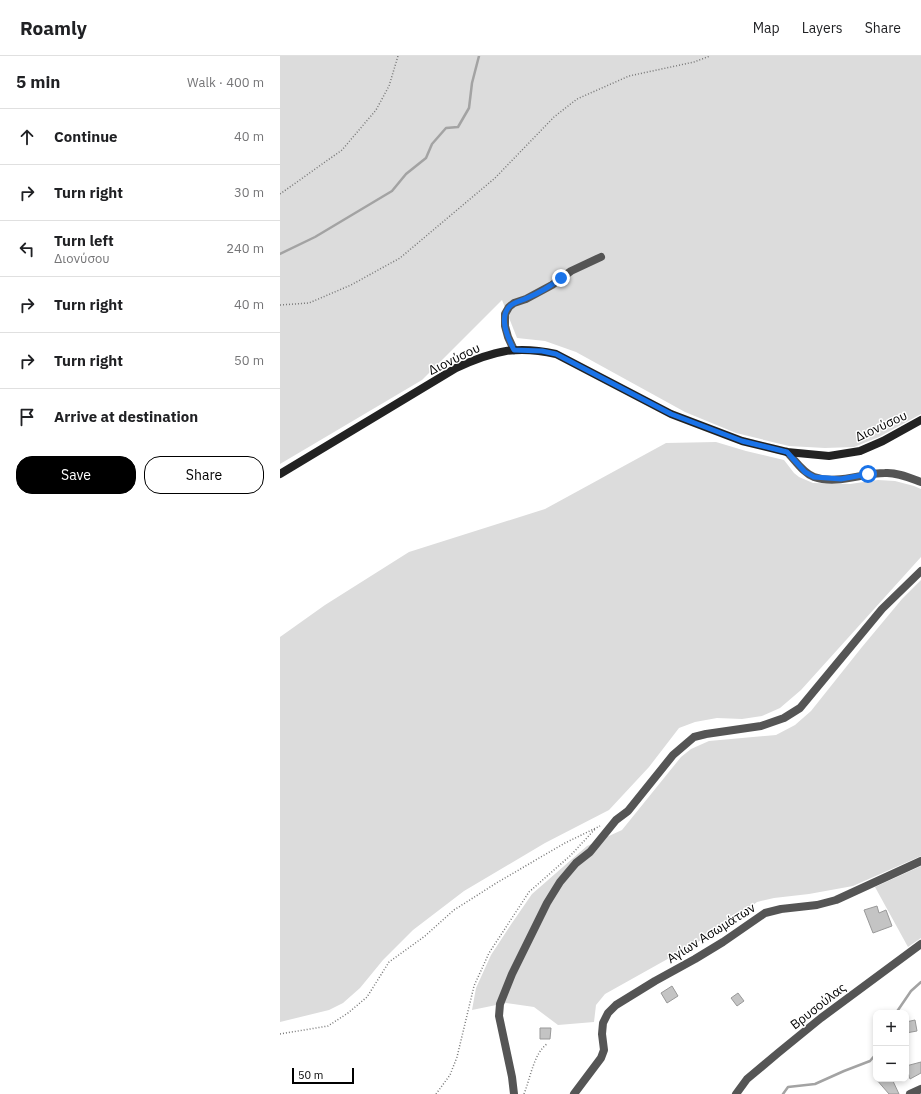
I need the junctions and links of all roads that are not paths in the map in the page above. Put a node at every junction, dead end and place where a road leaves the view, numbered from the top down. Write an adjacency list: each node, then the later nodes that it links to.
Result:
1 (601, 257): 2 (street)
2 (514, 350): 4 (main road, Διονύσου); 5 (main road, Διονύσου)
3 (921, 420): 4 (main road, Διονύσου)
4 (787, 452): 6 (street)
5 (280, 474)
6 (921, 482)
7 (921, 571): 11 (street)
8 (921, 861): 12 (street, Αγίων Ασωμάτων)
9 (921, 944): 13 (street, Βρυσούλας)
10 (921, 1089): 14 (street)
11 (514, 1094)
12 (574, 1094)
13 (736, 1094)
14 (910, 1094)

